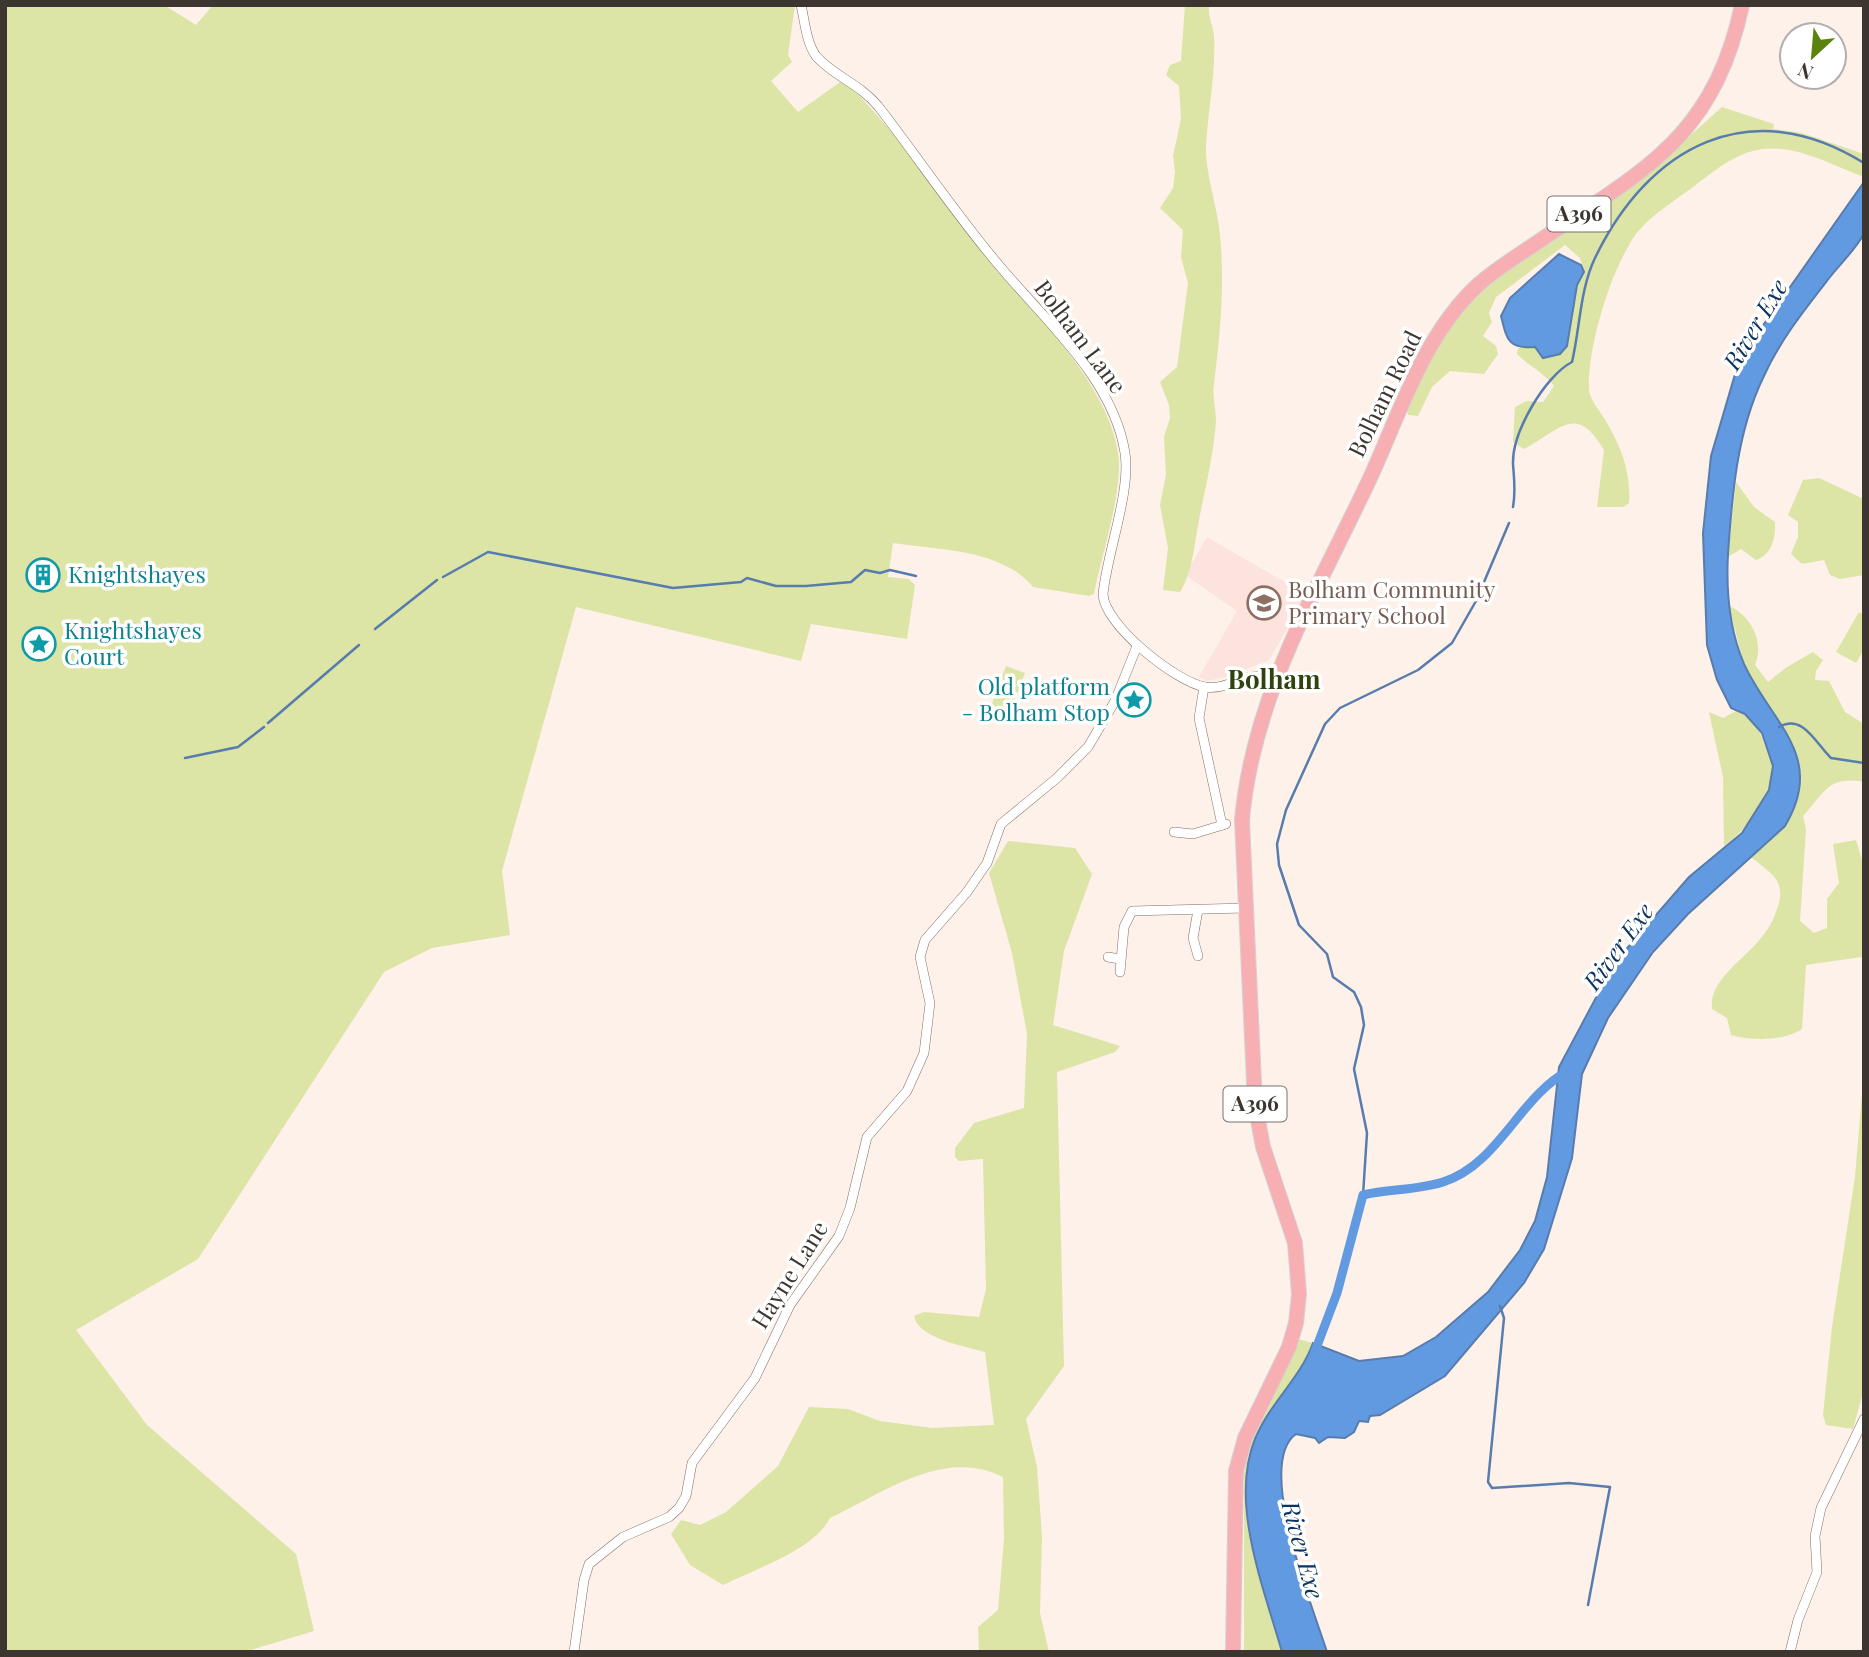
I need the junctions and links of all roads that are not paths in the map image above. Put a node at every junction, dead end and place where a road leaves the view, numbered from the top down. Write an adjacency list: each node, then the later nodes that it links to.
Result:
1 (801, 5): 3 (street, Bolham Lane)
2 (1742, 5): 4 (main road, Bolham Road / A396)
3 (1138, 646): 5 (street, Bolham Lane); 14 (street, Hayne Lane)
4 (1274, 680): 5 (street); 7 (main road, Bolham Road / A396)
5 (1204, 687): 6 (street)
6 (1174, 832)
7 (1245, 908): 8 (street); 15 (main road, A396)
8 (1198, 910): 9 (street); 11 (street)
9 (1198, 956)
10 (1108, 957): 11 (street)
11 (1120, 960): 12 (street)
12 (1120, 972)
13 (1864, 1419): 16 (street)
14 (574, 1652)
15 (1233, 1652)
16 (1790, 1652)

